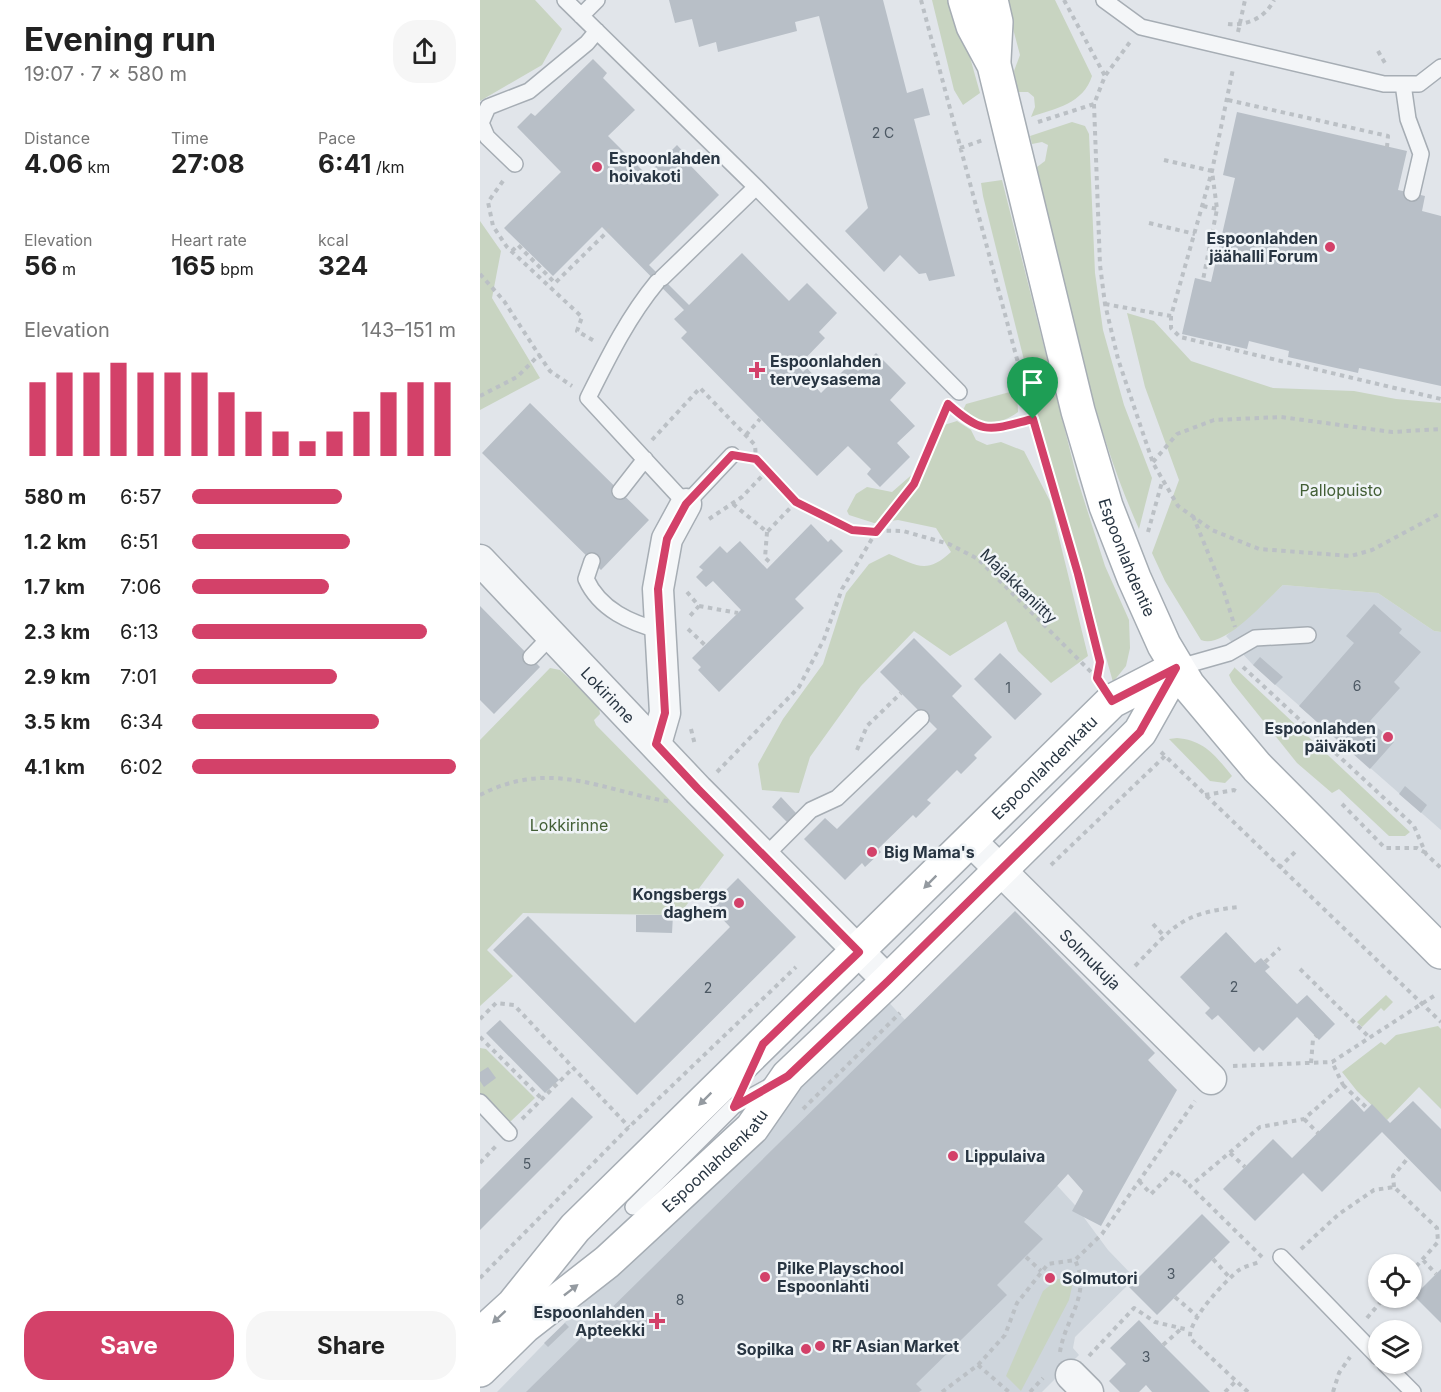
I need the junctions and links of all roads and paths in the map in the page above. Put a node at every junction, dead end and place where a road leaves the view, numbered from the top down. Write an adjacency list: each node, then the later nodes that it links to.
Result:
1 (565, 0): 10 (lane)
2 (597, 0): 10 (lane)
3 (921, 0): 25 (path)
4 (965, 0): 16 (main road, Espoonlahdentie)
5 (991, 0): 16 (main road, Espoonlahdentie)
6 (1064, 0): 18 (path)
7 (1104, 0): 13 (lane)
8 (1245, 0): 12 (path)
9 (1274, 0): 12 (path)
10 (581, 16): 14 (lane)
11 (1216, 23): 12 (path)
12 (1240, 25): 15 (path)
13 (1141, 27): 15 (lane); 18 (path)
14 (597, 31): 27 (lane); 29 (lane)
15 (1235, 48): 19 (lane); 20 (path)
16 (994, 65): 75 (main road, Espoonlahdentie)
17 (1441, 67): 19 (lane)
18 (1105, 76): 21 (path)
19 (1403, 84): 30 (lane)
20 (1228, 100): 24 (path); 28 (path)
21 (1094, 104): 22 (path); 39 (path)
22 (1037, 123)
23 (990, 138): 25 (path)
24 (1387, 147)
25 (960, 148): 48 (path)
26 (1164, 160): 28 (path)
27 (515, 164): 36 (path)
28 (1212, 171): 31 (path); 32 (path)
29 (756, 187): 43 (lane); 45 (lane)
30 (1412, 193)
31 (1203, 206): 32 (path); 35 (path)
32 (1217, 209): 38 (path)
33 (1149, 223): 35 (path)
34 (610, 229): 36 (path)
35 (1195, 234): 40 (path)
36 (512, 251): 41 (path)
37 (480, 274): 42 (path)
38 (1203, 280)
39 (1105, 304): 40 (path); 54 (path)
40 (1171, 316): 46 (path)
41 (597, 342)
42 (539, 355): 44 (path); 45 (path)
43 (959, 392)
44 (480, 396)
45 (588, 398): 52 (lane)
46 (1441, 399)
47 (760, 418): 50 (path)
48 (1033, 419): 63 (path); 76 (path)
49 (1441, 429): 54 (path)
50 (746, 435): 52 (path); 53 (path, Majakkaniitty)
51 (732, 455): 53 (path); 61 (lane)
52 (642, 456): 56 (lane); 61 (lane)
53 (756, 459): 55 (path, Majakkaniitty)
54 (1153, 463): 60 (path)
55 (766, 472): 57 (path, Majakkaniitty); 58 (path)
56 (620, 491)
57 (796, 502): 62 (path); 63 (path, Majakkaniitty)
58 (733, 504): 61 (path); 62 (path)
59 (1441, 513): 60 (path)
60 (1193, 515): 73 (path)
61 (693, 516): 69 (street)
62 (767, 532): 66 (path)
63 (876, 532): 76 (path, Majakkaniitty); 85 (path)
64 (480, 560): 70 (street, Lokirinne)
65 (592, 561): 69 (lane)
66 (772, 564)
67 (699, 606): 68 (path)
68 (738, 613)
69 (672, 628): 72 (path); 81 (street)
70 (552, 635): 74 (lane); 81 (street, Lokirinne)
71 (1308, 636): 73 (lane)
72 (705, 645)
73 (1233, 651): 75 (lane); 93 (path)
74 (531, 657)
75 (1176, 668): 76 (main road, Espoonlahdenkatu); 80 (main road, Espoonlahdenkatu); 103 (main road, Espoonlahdentie)
76 (1105, 690): 91 (main road, Espoonlahdenkatu)
77 (901, 693): 83 (path)
78 (921, 718): 94 (lane)
79 (690, 726): 82 (path)
80 (1140, 732): 84 (path); 97 (main road, Espoonlahdenkatu)
81 (656, 744): 94 (street, Lokirinne)
82 (696, 747)
83 (856, 751)
84 (1165, 756): 87 (path); 97 (path)
85 (709, 779)
86 (480, 795): 89 (path)
87 (1204, 795): 88 (path); 95 (path)
88 (1247, 796)
89 (683, 804)
90 (1342, 804): 93 (path)
91 (971, 841): 97 (street, Solmukuja); 102 (main road, Espoonlahdenkatu, one-way to 102)
92 (1293, 842): 95 (path)
93 (1426, 854): 96 (path)
94 (765, 856): 102 (street, Lokirinne)
95 (1279, 868): 109 (path)
96 (1441, 868)
97 (1012, 881): 107 (main road, Espoonlahdenkatu); 120 (street, Solmukuja)
98 (1239, 907): 100 (path)
99 (1153, 924): 100 (path)
100 (1164, 936): 106 (path)
101 (1280, 948): 104 (path)
102 (859, 952): 107 (street, Lokirinne); 115 (main road, Espoonlahdenkatu)
103 (1441, 952)
104 (1265, 962)
105 (1300, 969): 113 (path)
106 (1131, 970)
107 (888, 981): 119 (main road, Espoonlahdenkatu)
108 (1437, 994): 109 (path)
109 (1423, 1004): 111 (path); 113 (path)
110 (480, 1019): 118 (path)
111 (1441, 1022)
112 (1316, 1036): 117 (path)
113 (1368, 1036): 116 (path)
114 (480, 1037): 122 (path)
115 (763, 1044): 124 (lane); 151 (main road, Espoonlahdenkatu, one-way to 151)
116 (1332, 1062): 117 (path); 121 (path)
117 (1311, 1063): 120 (path)
118 (574, 1071): 122 (path); 145 (path)
119 (788, 1076): 124 (lane); 156 (main road, Espoonlahdenkatu, one-way to 119)
120 (1211, 1078): 133 (path)
121 (1343, 1085): 125 (path); 126 (path)
122 (542, 1099): 127 (path)
123 (480, 1102): 127 (lane)
124 (734, 1107): 136 (lane)
125 (1367, 1108)
126 (1304, 1119): 128 (path); 129 (path)
127 (509, 1133): 131 (path)
128 (1318, 1133)
129 (1230, 1152): 132 (path); 134 (path)
130 (1408, 1158): 135 (path)
131 (480, 1163)
132 (1245, 1167)
133 (1139, 1181): 134 (path); 140 (path)
134 (1190, 1186): 141 (path)
135 (1394, 1187)
136 (633, 1207)
137 (1026, 1257): 143 (path)
138 (1281, 1257): 152 (lane)
139 (1213, 1259): 146 (path)
140 (1075, 1260): 143 (path); 159 (path)
141 (1264, 1260)
142 (1423, 1260): 144 (path)
143 (1041, 1271): 155 (path)
144 (1436, 1274)
145 (480, 1278)
146 (1231, 1279)
147 (1175, 1296): 148 (path)
148 (1197, 1316)
149 (1181, 1328): 150 (path); 153 (path); 159 (path)
150 (1189, 1330)
151 (480, 1335)
152 (1360, 1339): 154 (lane); 163 (path)
153 (1163, 1345)
154 (1368, 1347)
155 (978, 1365): 160 (path); 161 (path)
156 (480, 1370)
157 (1395, 1374): 164 (lane)
158 (1236, 1381): 162 (path)
159 (1080, 1384)
160 (942, 1392)
161 (1009, 1392)
162 (1225, 1392)
163 (1333, 1392)
164 (1413, 1392)

